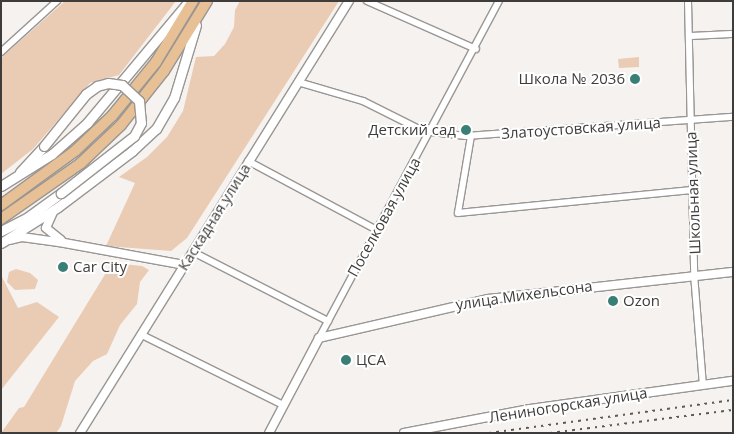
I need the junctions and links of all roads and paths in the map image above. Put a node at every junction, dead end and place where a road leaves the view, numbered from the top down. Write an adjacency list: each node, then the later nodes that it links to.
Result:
1 (58, 1): 12 (street)
2 (189, 1): 19 (main road)
3 (193, 1): 22 (highway)
4 (349, 1): 13 (street, Каскадная улица)
5 (367, 1): 11 (street)
6 (500, 1): 11 (street, Поселковая улица)
7 (688, 1): 10 (street, Школьная улица)
8 (206, 4): 23 (main road); 24 (highway)
9 (733, 34): 10 (street)
10 (689, 36): 15 (street, Школьная улица)
11 (476, 49): 16 (street, Поселковая улица)
12 (1, 52)
13 (298, 82): 16 (street, Златоустовская улица); 18 (street, Каскадная улица)
14 (733, 117): 15 (street, Златоустовская улица)
15 (691, 120): 17 (street, Златоустовская улица); 21 (street, Школьная улица)
16 (430, 132): 17 (street, Златоустовская улица); 25 (street, Поселковая улица)
17 (471, 136): 21 (street)
18 (248, 161): 25 (street); 29 (street, Каскадная улица)
19 (11, 181): 20 (main road); 26 (main road, bridge)
20 (1, 186)
21 (694, 190): 32 (street, Школьная улица)
22 (1, 204)
23 (58, 207): 27 (main road); 28 (street)
24 (1, 219)
25 (375, 229): 33 (street, Поселковая улица)
26 (1, 231)
27 (1, 243): 28 (street)
28 (67, 244): 30 (street)
29 (193, 252): 30 (street, Каскадная улица); 33 (street)
30 (184, 265): 34 (street, Каскадная улица)
31 (733, 272): 32 (street, улица Михельсона)
32 (694, 274): 35 (street, улица Михельсона); 37 (street, Школьная улица)
33 (328, 321): 35 (street, Поселковая улица)
34 (142, 335): 38 (street); 39 (street, Каскадная улица)
35 (319, 338): 38 (street, Поселковая улица)
36 (733, 381): 37 (street, Лениногорская улица)
37 (703, 385): 43 (street, Лениногорская улица)
38 (283, 405): 42 (street, Поселковая улица)
39 (86, 423): 40 (street, Каскадная улица); 41 (street)
40 (80, 433)
41 (88, 433)
42 (269, 433)
43 (404, 433)

